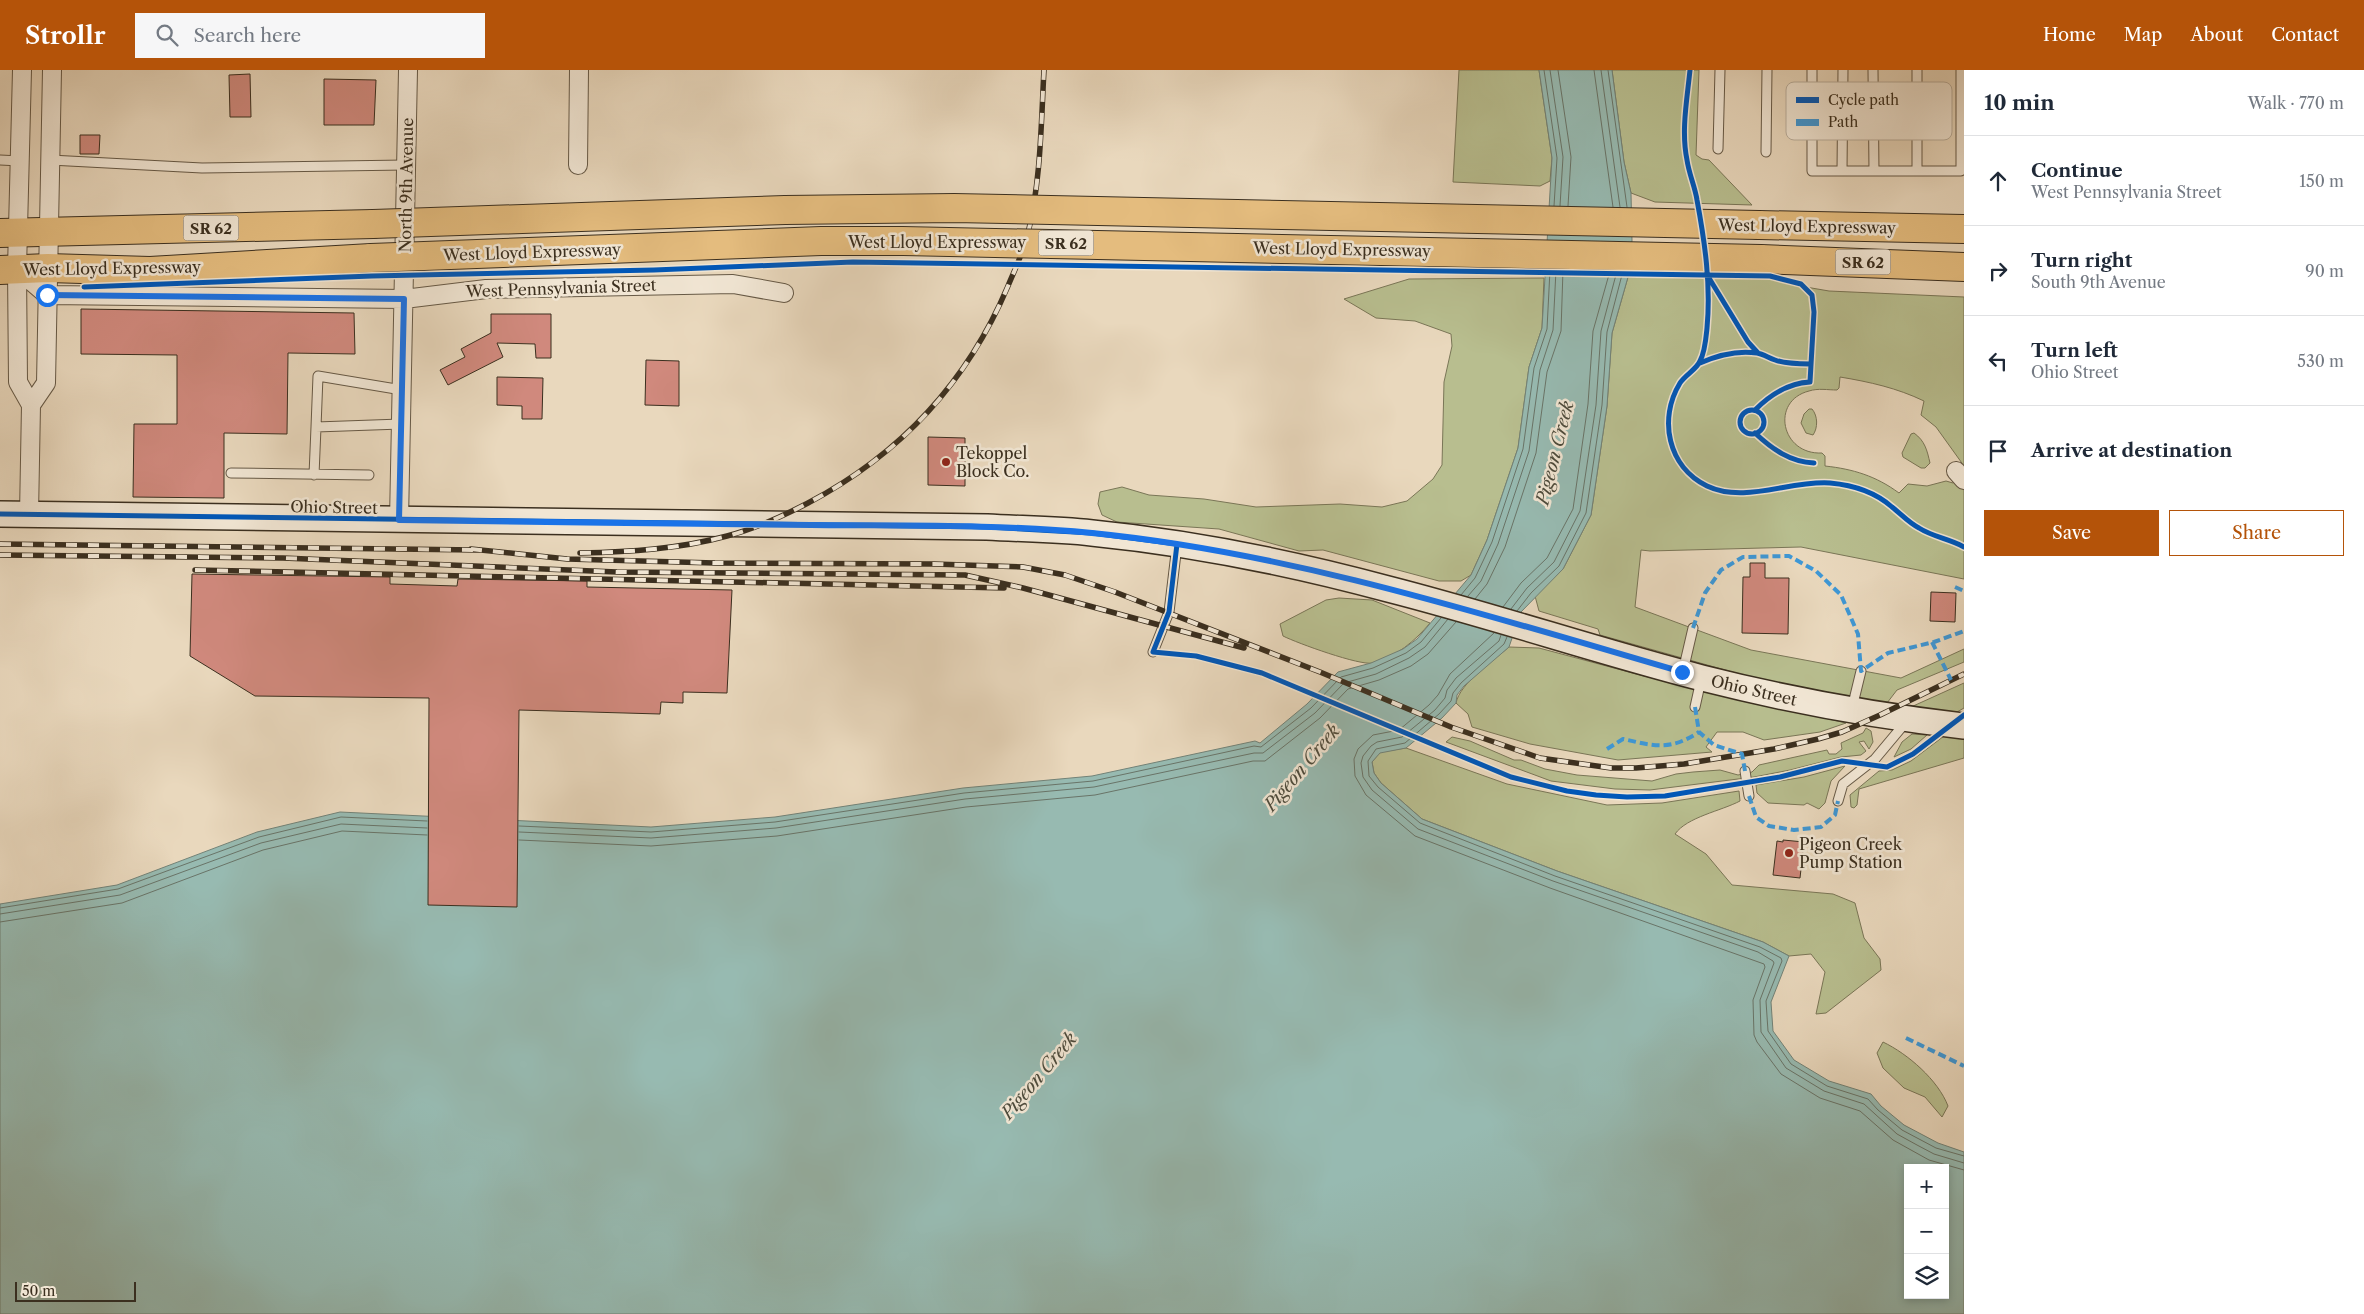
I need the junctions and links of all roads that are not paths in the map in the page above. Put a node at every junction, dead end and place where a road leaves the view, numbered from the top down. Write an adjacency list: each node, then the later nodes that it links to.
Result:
1 (22, 70): 15 (street)
2 (52, 70): 16 (street)
3 (408, 70): 17 (street, North 9th Avenue)
4 (579, 70): 18 (street)
5 (1720, 70): 12 (lane)
6 (1766, 70): 13 (lane)
7 (1961, 70): 21 (lane)
8 (1812, 140): 19 (lane)
9 (1842, 140): 19 (lane)
10 (1874, 140): 20 (lane)
11 (1917, 140): 21 (lane)
12 (1718, 149)
13 (1766, 152)
14 (0, 160): 15 (lane)
15 (20, 160): 25 (street)
16 (50, 160): 17 (lane); 26 (street)
17 (405, 165): 32 (street, North 9th Avenue)
18 (578, 165)
19 (1842, 170): 20 (lane)
20 (1874, 171): 21 (lane)
21 (1917, 171)
22 (1964, 220): 23 (highway)
23 (1853, 226): 24 (highway, West Lloyd Expressway / SR 62); 26 (highway, West Lloyd Expressway / SR 62, bridge)
24 (1964, 229)
25 (9, 232): 26 (highway, West Lloyd Expressway / SR 62); 29 (street)
26 (49, 232): 28 (street)
27 (1964, 267): 28 (highway, West Lloyd Expressway / SR 62, bridge)
28 (48, 268): 29 (highway, West Lloyd Expressway / SR 62); 31 (street)
29 (9, 269): 31 (street); 34 (street)
30 (784, 293): 32 (street, West Pennsylvania Street)
31 (47, 295): 32 (street, West Pennsylvania Street); 34 (street)
32 (404, 299): 33 (street, North 9th Avenue)
33 (402, 390): 35 (street, North 9th Avenue); 36 (lane)
34 (31, 405): 41 (street)
35 (402, 424): 36 (lane); 42 (street, North 9th Avenue)
36 (316, 427): 38 (lane)
37 (231, 473): 38 (lane)
38 (314, 475): 39 (lane)
39 (369, 475)
40 (0, 514): 41 (street, Ohio Street)
41 (29, 515): 42 (street, Ohio Street)
42 (399, 520): 43 (street, Ohio Street)
43 (1177, 544): 45 (lane); 47 (street, Ohio Street)
44 (1693, 628): 47 (lane)
45 (1153, 652)
46 (1861, 671): 49 (lane)
47 (1692, 675): 48 (lane); 49 (street, Ohio Street)
48 (1695, 707)
49 (1851, 711): 50 (street, Ohio Street)
50 (1908, 720): 51 (street, Ohio Street); 54 (lane)
51 (1964, 726)
52 (1745, 771): 53 (lane)
53 (1749, 796)
54 (1838, 801)

